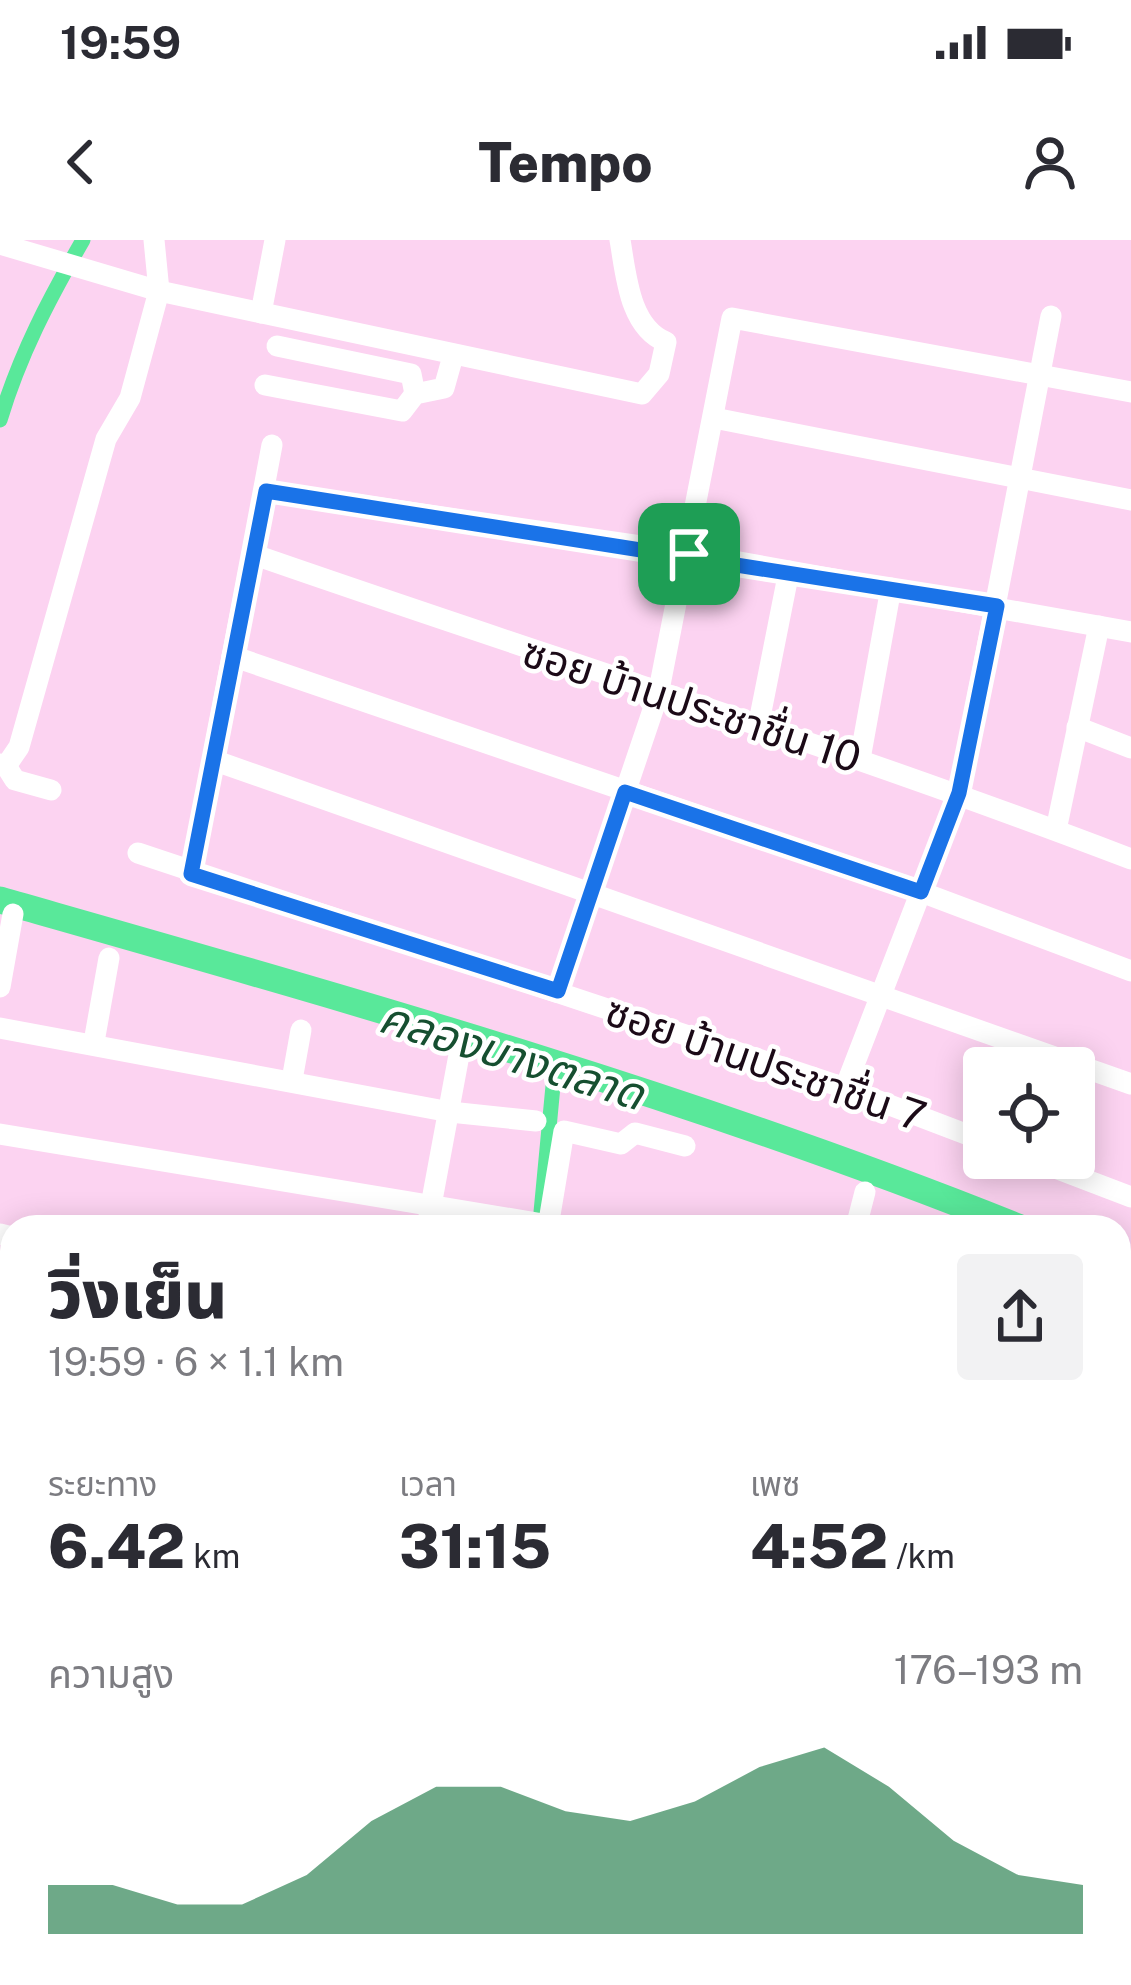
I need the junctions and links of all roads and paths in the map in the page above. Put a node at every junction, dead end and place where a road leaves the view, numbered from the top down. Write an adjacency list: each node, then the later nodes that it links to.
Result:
1 (154, 240): 5 (street)
2 (275, 240): 6 (street)
3 (620, 240): 9 (street)
4 (0, 244): 5 (street)
5 (159, 291): 6 (street); 33 (street)
6 (261, 313): 9 (street)
7 (1052, 316): 10 (street)
8 (277, 346): 13 (street)
9 (453, 356): 13 (street)
10 (1042, 375): 12 (street); 14 (street); 16 (street)
11 (266, 385): 13 (street)
12 (1131, 392)
13 (415, 394)
14 (714, 418): 16 (street); 20 (street)
15 (272, 445): 17 (street)
16 (1021, 479): 18 (street); 23 (street)
17 (266, 491): 19 (street); 20 (street)
18 (1131, 500)
19 (251, 554): 26 (street); 27 (street, ซอย บ้านประชาชื่น 10)
20 (689, 554): 21 (street); 27 (street)
21 (789, 572): 22 (street); 28 (street)
22 (891, 588): 23 (street); 31 (street)
23 (997, 606): 24 (street); 36 (street)
24 (1100, 626): 25 (street); 29 (street)
25 (1131, 632)
26 (232, 656): 32 (street); 35 (street)
27 (658, 694): 28 (street, ซอย บ้านประชาชื่น 10); 35 (street)
28 (758, 722): 31 (street, ซอย บ้านประชาชื่น 10)
29 (1077, 727): 30 (street); 37 (street)
30 (1131, 748)
31 (860, 759): 36 (street, ซอย บ้านประชาชื่น 10)
32 (213, 760): 40 (street); 42 (street)
33 (3, 765): 34 (street)
34 (51, 790)
35 (625, 792): 41 (street); 42 (street)
36 (959, 793): 37 (street, ซอย บ้านประชาชื่น 10); 41 (street)
37 (1055, 830): 39 (street, ซอย บ้านประชาชื่น 10)
38 (138, 853): 40 (street, ซอย บ้านประชาชื่น 7)
39 (1131, 859)
40 (191, 874): 47 (street, ซอย บ้านประชาชื่น 7)
41 (921, 892): 45 (street); 48 (street)
42 (591, 894): 47 (street); 48 (street)
43 (14, 914): 46 (street)
44 (109, 958): 51 (street)
45 (1131, 971)
46 (0, 987)
47 (558, 991): 55 (street, ซอย บ้านประชาชื่น 7)
48 (882, 992): 54 (street); 55 (street)
49 (0, 1028): 51 (street)
50 (302, 1030): 53 (street)
51 (94, 1042): 53 (street)
52 (459, 1055): 56 (street)
53 (292, 1080): 56 (street)
54 (1131, 1084)
55 (845, 1088): 58 (street, ซอย บ้านประชาชื่น 7)
56 (450, 1112): 57 (street); 65 (street)
57 (536, 1121)
58 (963, 1133)
59 (0, 1134): 64 (street)
60 (685, 1146): 66 (street)
61 (1085, 1179): 63 (street)
62 (865, 1192): 67 (street)
63 (1131, 1196)
64 (419, 1215)
65 (429, 1215)
66 (546, 1215)
67 (859, 1215)

